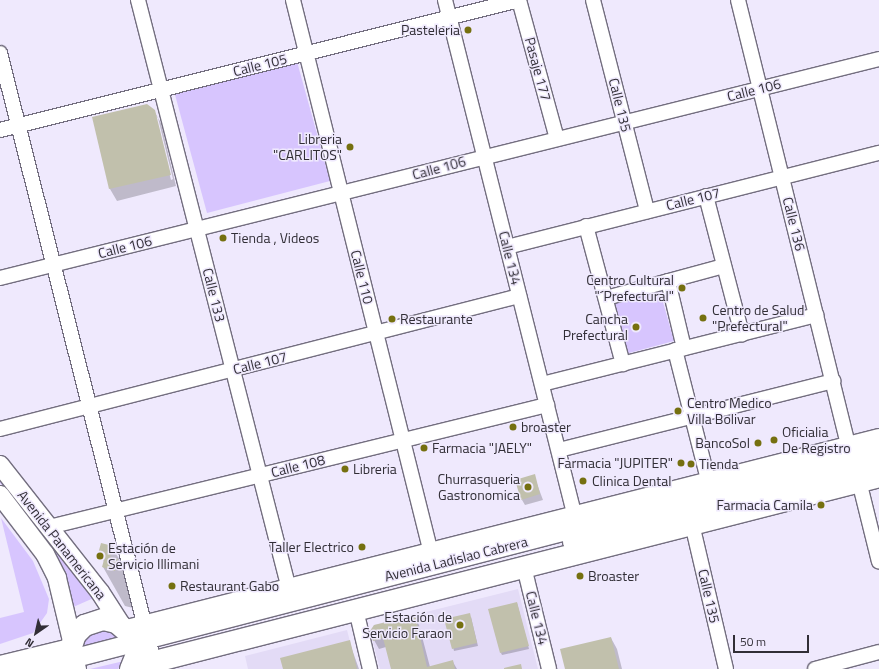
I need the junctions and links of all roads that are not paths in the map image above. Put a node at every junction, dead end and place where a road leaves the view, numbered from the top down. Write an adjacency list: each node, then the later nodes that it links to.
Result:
1 (138, 0): 11 (street, Calle 133)
2 (293, 0): 9 (street, Calle 110)
3 (445, 0): 7 (street, Calle 134)
4 (519, 0): 7 (street, Calle 105); 16 (street, Pasaje 177)
5 (593, 0): 13 (street, Calle 135)
6 (738, 0): 12 (street, Calle 136)
7 (449, 18): 9 (street, Calle 105); 18 (street, Calle 134)
8 (0, 53): 14 (street)
9 (306, 53): 11 (street, Calle 105); 20 (street, Calle 110)
10 (879, 59): 12 (street, Calle 106)
11 (161, 89): 14 (street, Calle 105); 24 (street, Calle 133)
12 (760, 89): 13 (street, Calle 106); 19 (street, Calle 136)
13 (624, 123): 16 (street, Calle 106); 22 (street, Calle 135)
14 (18, 125): 15 (street, Calle 105); 26 (street)
15 (0, 130)
16 (557, 139): 18 (street, Calle 106)
17 (879, 153): 19 (street, Calle 107)
18 (484, 156): 20 (street, Calle 106); 25 (street, Calle 134)
19 (782, 176): 21 (street, Calle 107); 32 (street, Calle 136)
20 (341, 193): 24 (street, Calle 106); 33 (street, Calle 110)
21 (706, 196): 22 (street, Calle 107); 27 (street)
22 (647, 211): 23 (street, Calle 107)
23 (586, 226): 25 (street, Calle 107); 31 (street)
24 (197, 229): 26 (street, Calle 106); 37 (street, Calle 133)
25 (507, 247): 30 (street, Calle 134)
26 (53, 264): 28 (street, Calle 106); 41 (street)
27 (724, 266): 29 (street); 34 (street)
28 (0, 278)
29 (668, 281): 31 (street); 35 (street)
30 (520, 296): 33 (street, Calle 107); 39 (street, Calle 134)
31 (606, 298): 36 (street)
32 (816, 315): 34 (street); 38 (street, Calle 136)
33 (376, 333): 37 (street, Calle 107); 45 (street, Calle 110)
34 (742, 334): 35 (street)
35 (680, 349): 36 (street); 42 (street)
36 (623, 364): 39 (street)
37 (233, 369): 41 (street, Calle 107); 51 (street, Calle 133)
38 (833, 381): 42 (street); 46 (street, Calle 136)
39 (542, 384): 40 (street, Calle 134)
40 (547, 405): 45 (street, Calle 108); 47 (street, Calle 134)
41 (89, 406): 43 (street, Calle 107); 55 (street)
42 (692, 416): 47 (street); 53 (street)
43 (0, 429)
44 (879, 439): 46 (highway, Avenida Ladislao Cabrera)
45 (403, 440): 51 (street, Calle 108); 59 (street, Calle 110)
46 (849, 447): 53 (highway, Avenida Ladislao Cabrera)
47 (558, 450): 56 (street, Calle 134)
48 (879, 450): 64 (main road, Avenida Ladislao Cabrera)
49 (879, 464): 64 (main road, Avenida Ladislao Cabrera)
50 (0, 465): 58 (main road, Avenida Panamericana)
51 (260, 475): 55 (street, Calle 108); 62 (street, Calle 133)
52 (869, 478): 57 (highway, Avenida Ladislao Cabrera); 60 (street)
53 (709, 483): 56 (highway, Avenida Ladislao Cabrera)
54 (0, 495): 66 (main road, Avenida Panamericana)
55 (116, 511): 58 (street, Calle 108); 64 (street)
56 (575, 517): 59 (highway, Avenida Ladislao Cabrera)
57 (692, 524): 61 (highway, Avenida Ladislao Cabrera); 71 (street, Calle 135)
58 (50, 527): 64 (main road, Avenida Panamericana)
59 (432, 553): 62 (highway, Avenida Ladislao Cabrera)
60 (879, 562)
61 (524, 567): 63 (highway, Avenida Ladislao Cabrera); 70 (street, Calle 134)
62 (290, 589): 64 (highway, Avenida Ladislao Cabrera)
63 (356, 610): 64 (highway, Avenida Ladislao Cabrera); 69 (street)
64 (138, 646): 66 (main road, Avenida Ladislao Cabrera); 66 (highway)
65 (879, 652): 72 (street)
66 (73, 657): 67 (highway, Avenida Ladislao Cabrera); 68 (main road, Avenida Ladislao Cabrera)
67 (0, 666)
68 (33, 669)
69 (370, 669)
70 (549, 669)
71 (726, 669)
72 (816, 669)

